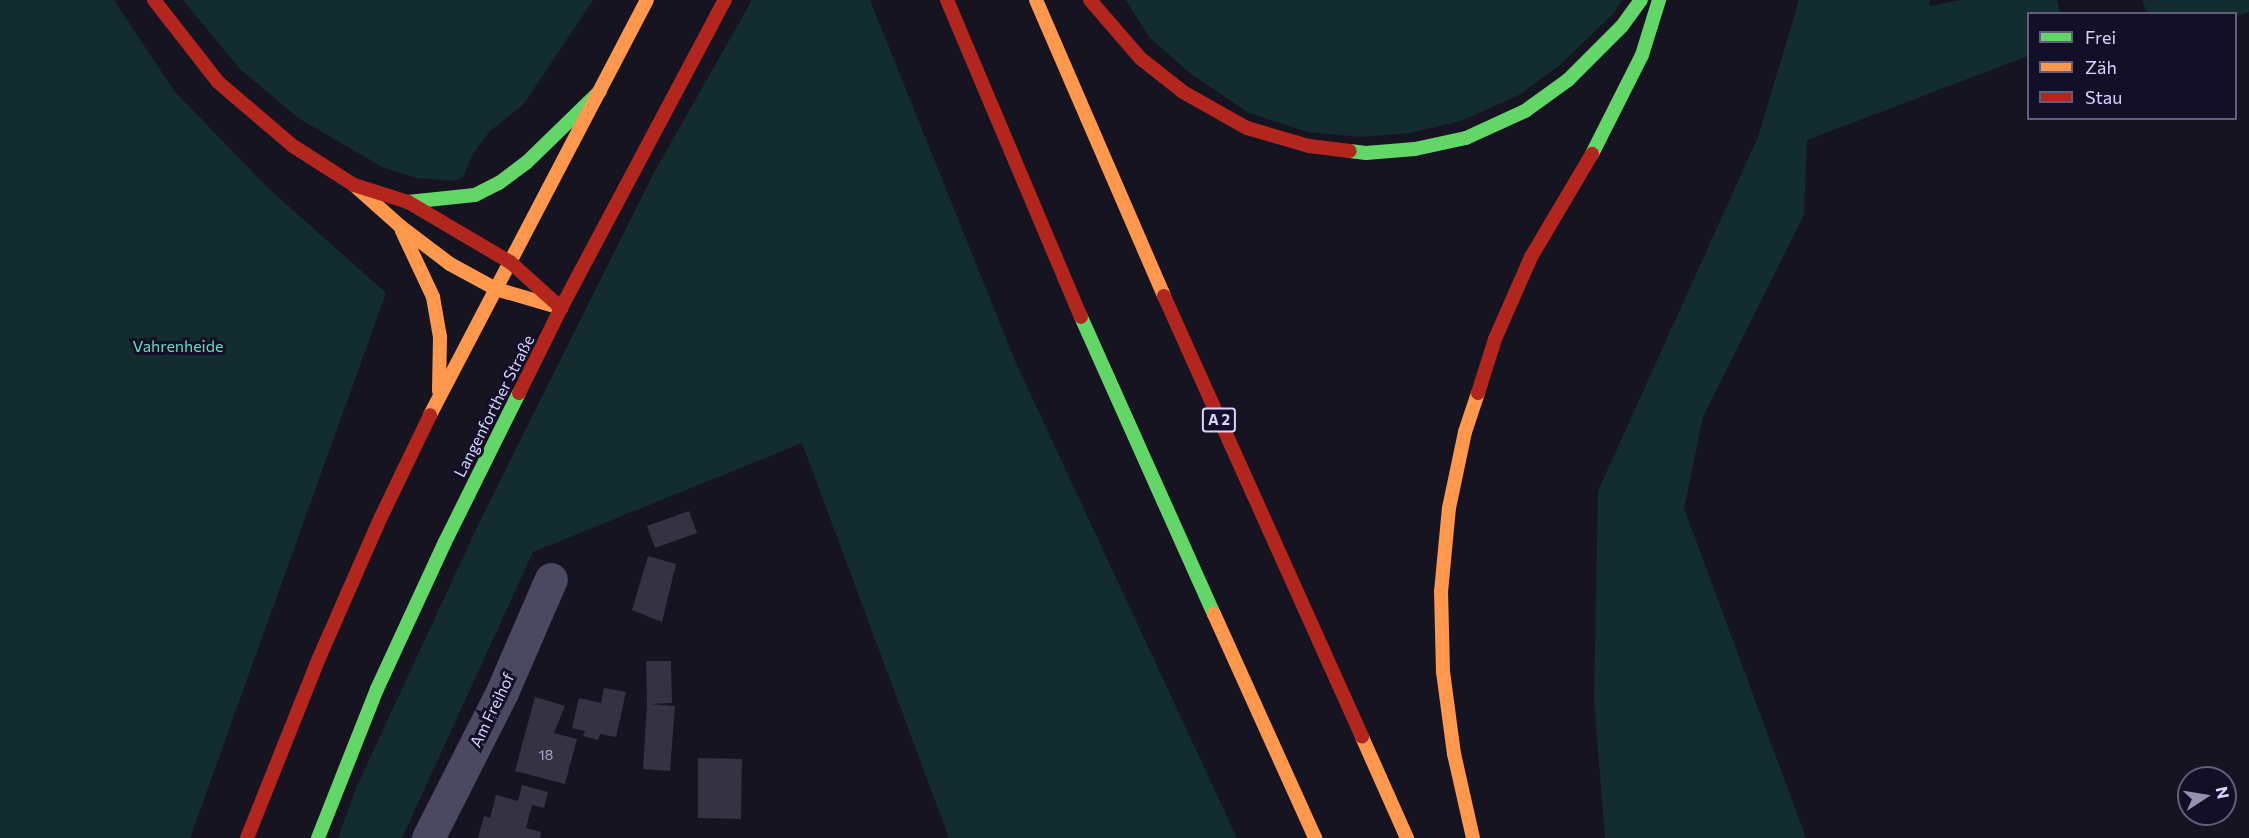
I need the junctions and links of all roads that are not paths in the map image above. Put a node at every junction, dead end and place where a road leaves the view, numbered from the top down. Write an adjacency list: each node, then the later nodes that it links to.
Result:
1 (154, 0): 10 (main road)
2 (647, 0): 9 (main road)
3 (725, 0): 15 (main road, Langenforther Straße)
4 (947, 0): 21 (main road)
5 (1036, 0): 22 (main road, A 2)
6 (1090, 0): 7 (main road)
7 (1641, 0)
8 (1659, 0): 23 (main road)
9 (600, 91): 11 (main road); 13 (main road)
10 (354, 185): 11 (main road); 12 (main road)
11 (408, 202): 13 (main road)
12 (400, 226): 14 (main road); 16 (main road)
13 (510, 262): 14 (main road); 15 (main road)
14 (496, 289): 15 (main road); 16 (main road)
15 (561, 308): 19 (main road, Langenforther Straße)
16 (439, 397): 18 (main road)
17 (551, 579): 20 (street, Am Freihof)
18 (247, 838)
19 (318, 838)
20 (428, 838)
21 (1315, 838)
22 (1407, 838)
23 (1473, 838)

